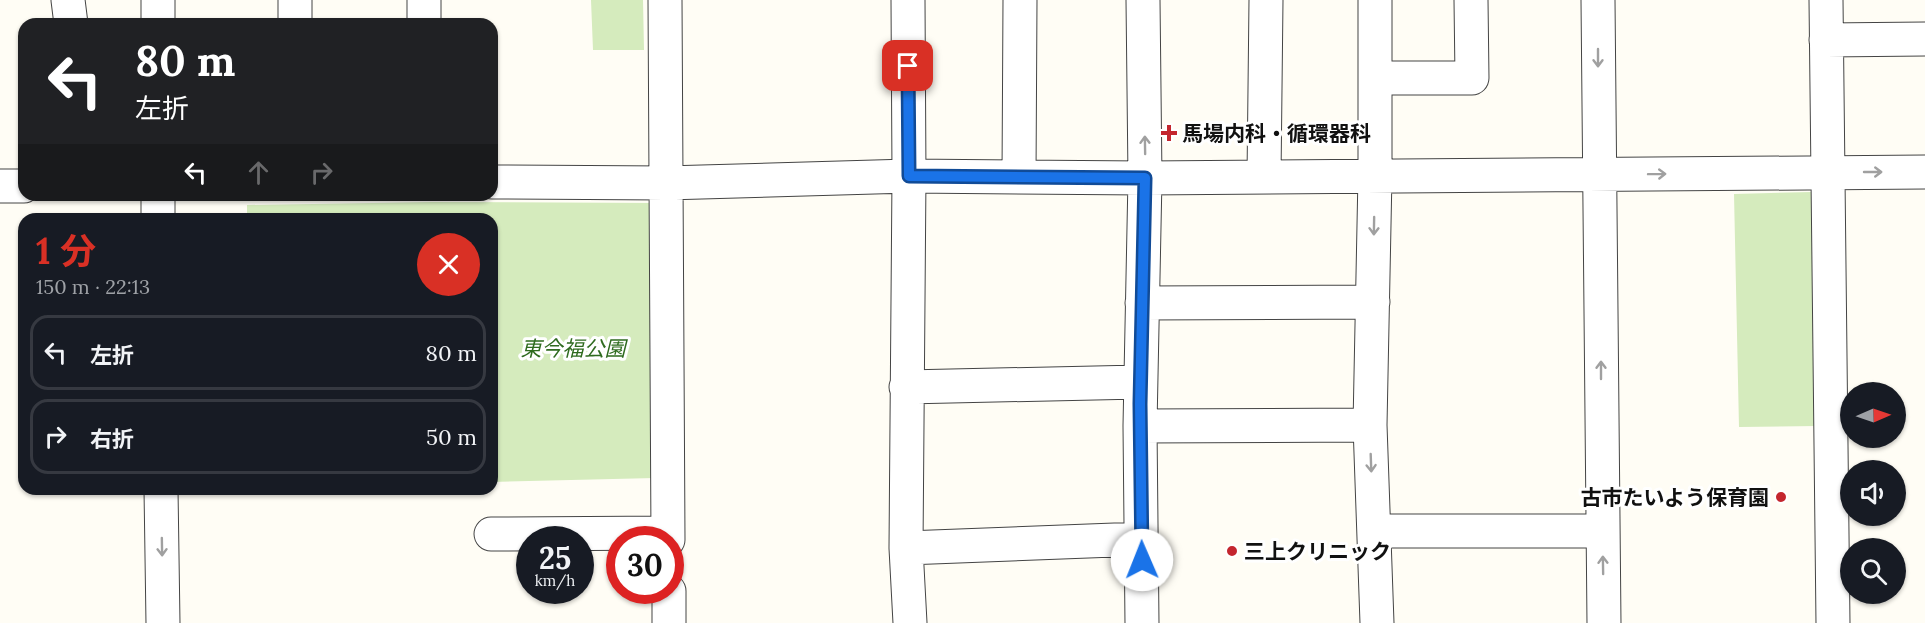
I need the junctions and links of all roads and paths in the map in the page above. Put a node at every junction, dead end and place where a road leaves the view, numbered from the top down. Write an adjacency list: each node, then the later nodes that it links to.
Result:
1 (68, 0): 14 (street)
2 (158, 0): 15 (street)
3 (295, 0): 16 (street)
4 (424, 0): 17 (street)
5 (665, 0): 30 (street)
6 (908, 0): 25 (street)
7 (1020, 0): 26 (street)
8 (1143, 0): 28 (street, one-way to 8)
9 (1266, 0): 27 (street)
10 (1375, 0): 20 (street)
11 (1471, 0): 20 (street)
12 (1598, 0): 24 (street, one-way to 24)
13 (1826, 0): 19 (street)
14 (70, 18)
15 (158, 18)
16 (295, 18)
17 (424, 18)
18 (1925, 39): 19 (street)
19 (1826, 40): 21 (street)
20 (1375, 78): 23 (street)
21 (1828, 172): 22 (street, one-way to 22); 24 (street, one-way to 21); 54 (street)
22 (1925, 172)
23 (1375, 175): 24 (street); 27 (street); 33 (street, one-way to 33)
24 (1599, 175): 42 (street, one-way to 24)
25 (909, 176): 26 (street); 30 (street); 36 (street)
26 (1019, 177): 28 (street)
27 (1264, 177): 28 (street)
28 (1145, 178): 34 (street)
29 (498, 182): 30 (street)
30 (666, 183): 40 (street)
31 (0, 186): 32 (street)
32 (18, 186)
33 (1372, 302): 34 (street); 37 (street)
34 (1142, 303): 35 (street)
35 (1140, 382): 36 (street); 38 (street)
36 (906, 387): 46 (street)
37 (1370, 425): 38 (street); 41 (street, one-way to 41)
38 (1140, 426): 45 (street)
39 (161, 495): 48 (street, one-way to 48)
40 (668, 526)
41 (1374, 531): 42 (street); 52 (street)
42 (1602, 531): 53 (street, one-way to 42)
43 (491, 534): 44 (street)
44 (606, 536)
45 (1141, 539): 46 (street); 51 (street)
46 (906, 548): 50 (street)
47 (669, 604): 49 (street)
48 (163, 623)
49 (669, 623)
50 (910, 623)
51 (1142, 623)
52 (1377, 623)
53 (1604, 623)
54 (1833, 623)

